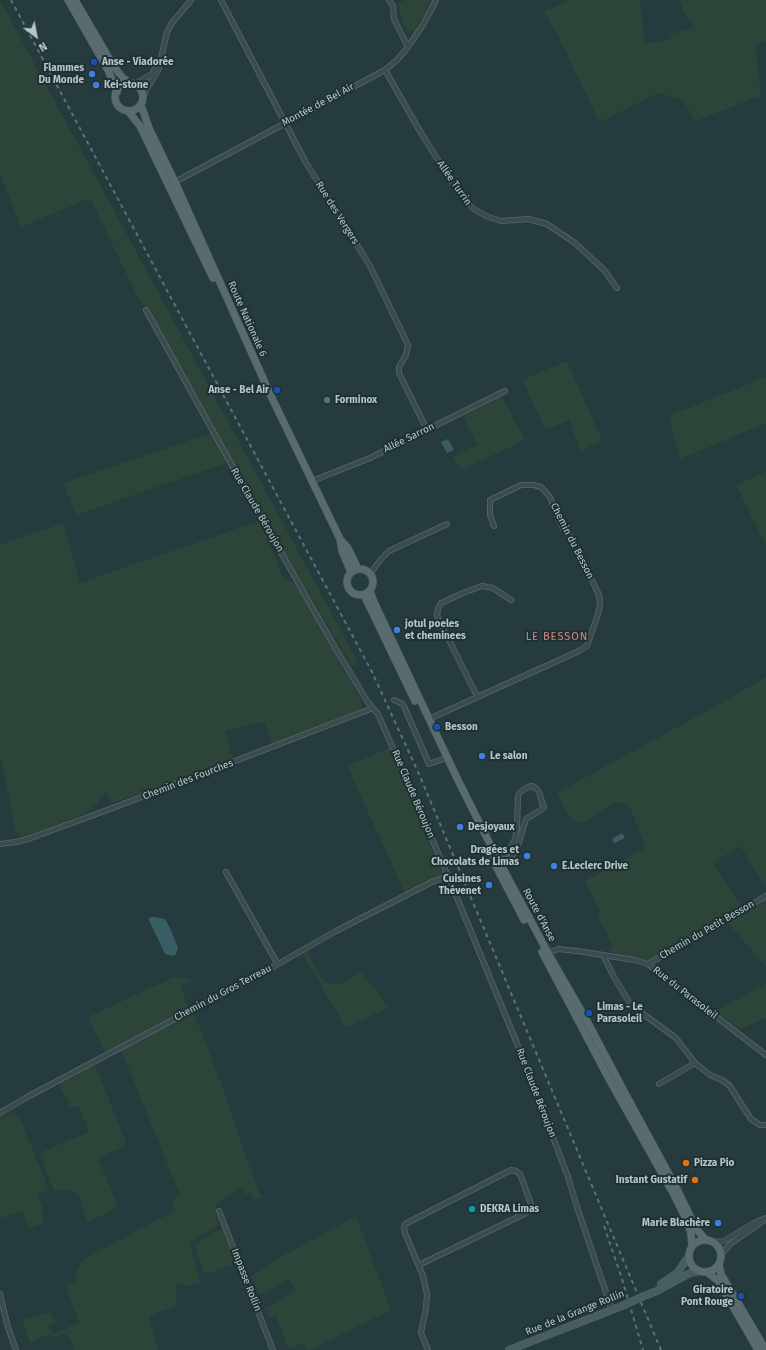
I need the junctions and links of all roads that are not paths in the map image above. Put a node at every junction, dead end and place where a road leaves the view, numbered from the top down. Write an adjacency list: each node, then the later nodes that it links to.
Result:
1 (68, 0): 13 (main road)
2 (75, 0): 12 (main road)
3 (191, 0): 10 (street)
4 (221, 0): 16 (street, Rue des Vergers)
5 (389, 0): 8 (street)
6 (394, 0): 8 (street)
7 (436, 0): 9 (street, Montée de Bel Air)
8 (393, 6): 9 (street)
9 (408, 47): 11 (street, Montée de Bel Air)
10 (160, 57): 12 (street); 14 (street)
11 (385, 70): 16 (street, Montée de Bel Air); 18 (street, Allée Turrin)
12 (132, 84): 13 (main road); 14 (main road)
13 (117, 92): 15 (main road)
14 (142, 102): 15 (main road); 17 (main road, Route Nationale 6)
15 (128, 111): 20 (main road)
16 (285, 123): 17 (street, Montée de Bel Air); 22 (street, Rue des Vergers)
17 (175, 182): 20 (main road, Route Nationale 6)
18 (617, 288)
19 (146, 310): 34 (street, Rue Claude Béroujon)
20 (245, 339): 23 (main road, Route Nationale 6)
21 (505, 391): 22 (street, Allée Sarron)
22 (427, 430): 23 (street, Allée Sarron)
23 (312, 481): 26 (main road, Route Nationale 6)
24 (447, 524): 29 (street)
25 (494, 526): 32 (street, Chemin du Besson)
26 (340, 539): 27 (main road); 28 (main road)
27 (358, 569): 28 (main road); 29 (main road)
28 (351, 572): 30 (main road)
29 (370, 574): 30 (main road)
30 (367, 593): 35 (main road, Route d'Anse); 36 (main road, Route d'Anse)
31 (511, 600): 32 (street)
32 (477, 696): 35 (street, Chemin du Besson)
33 (394, 700): 36 (street)
34 (373, 708): 37 (street, Chemin des Fourches); 41 (street, Rue Claude Béroujon)
35 (429, 719): 38 (main road, Route d'Anse)
36 (444, 759): 55 (main road, Route d'Anse)
37 (0, 844)
38 (493, 850): 39 (main road, Route d'Anse); 39 (street)
39 (502, 866): 43 (main road, Route d'Anse)
40 (226, 872): 45 (street)
41 (448, 876): 45 (street, Chemin du Gros Terreau); 64 (street, Rue Claude Béroujon)
42 (766, 896): 46 (street, Chemin du Petit Besson)
43 (548, 953): 44 (street, Rue du Parasoleil); 54 (main road, Route d'Anse)
44 (603, 955): 46 (street, Rue du Parasoleil); 48 (street)
45 (277, 964): 50 (street, Chemin du Gros Terreau)
46 (648, 964): 47 (street, Rue du Parasoleil)
47 (766, 1055)
48 (695, 1063): 49 (street); 51 (street)
49 (659, 1084)
50 (0, 1113)
51 (766, 1125)
52 (219, 1211): 66 (street, Impasse Rollin)
53 (766, 1219): 54 (street); 56 (street)
54 (709, 1240): 55 (main road); 56 (main road)
55 (692, 1246): 57 (main road)
56 (721, 1255): 58 (main road)
57 (689, 1256): 60 (main road); 63 (main road, Rue de la Grange Rollin)
58 (719, 1264): 61 (main road); 70 (main road)
59 (419, 1265): 59 (street); 67 (street)
60 (699, 1271): 61 (main road); 63 (main road, Rue de la Grange Rollin)
61 (708, 1272): 69 (main road)
62 (0, 1294): 65 (street)
63 (645, 1295): 64 (main road, Rue de la Grange Rollin, bridge)
64 (612, 1310): 68 (main road, Rue de la Grange Rollin)
65 (16, 1350)
66 (273, 1350)
67 (428, 1350)
68 (508, 1350)
69 (758, 1350)
70 (766, 1350)

